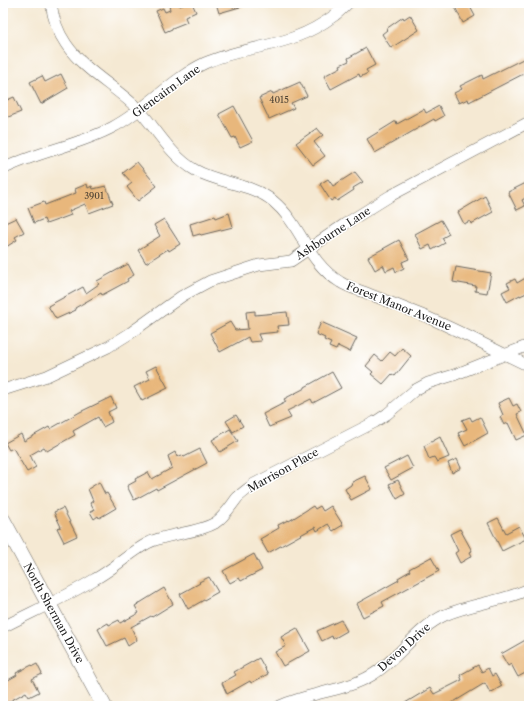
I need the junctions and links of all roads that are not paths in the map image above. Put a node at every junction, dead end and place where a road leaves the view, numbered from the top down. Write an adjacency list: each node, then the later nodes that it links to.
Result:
1 (52, 3): 3 (street, Forest Manor Avenue)
2 (348, 3): 3 (street, Glencairn Lane)
3 (139, 111): 5 (street, Glencairn Lane); 6 (street, Forest Manor Avenue)
4 (529, 122): 6 (street, Ashbourne Lane)
5 (3, 169)
6 (308, 250): 8 (street, Forest Manor Avenue); 10 (street, Ashbourne Lane)
7 (529, 345): 8 (street, Marrison Place)
8 (505, 354): 9 (street, Forest Manor Avenue); 13 (street, Marrison Place)
9 (529, 366)
10 (3, 390)
11 (3, 520): 13 (main road, North Sherman Drive)
12 (529, 588): 16 (street, Devon Drive)
13 (49, 604): 14 (street, Marrison Place); 15 (main road, North Sherman Drive)
14 (3, 627)
15 (104, 706)
16 (280, 706)

